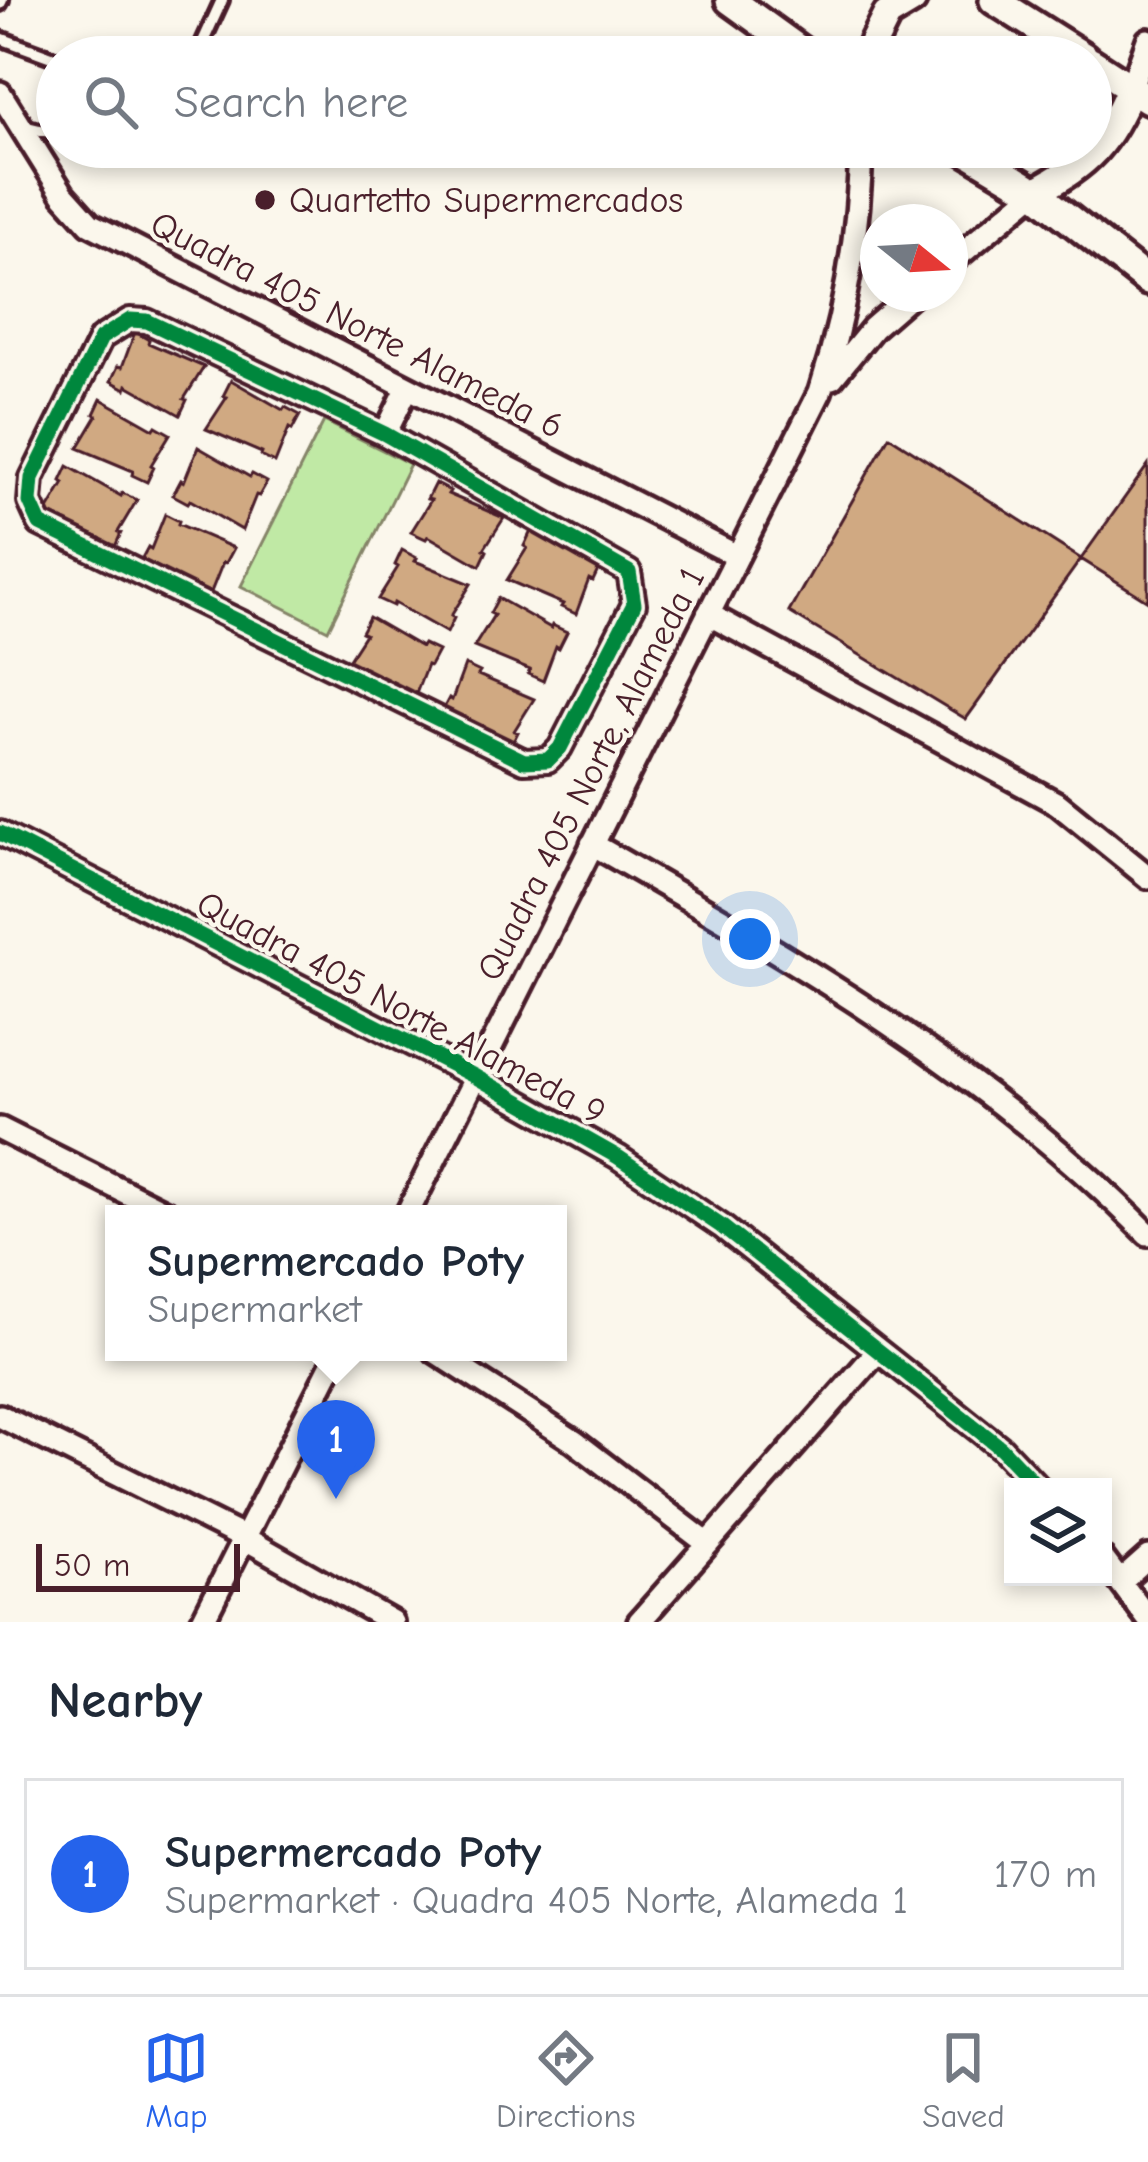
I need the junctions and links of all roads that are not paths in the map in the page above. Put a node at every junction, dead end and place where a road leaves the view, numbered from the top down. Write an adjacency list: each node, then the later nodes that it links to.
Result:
1 (223, 0): 5 (lane)
2 (730, 0): 6 (street)
3 (912, 0): 7 (street)
4 (994, 0): 8 (street)
5 (206, 36)
6 (780, 36)
7 (873, 36)
8 (1051, 36)
9 (0, 38): 11 (lane)
10 (1148, 40): 14 (street)
11 (36, 51)
12 (1112, 75): 14 (street)
13 (0, 93): 15 (street, Quadra 405 Norte Alameda 6)
14 (1140, 93): 17 (street)
15 (20, 125): 16 (lane); 18 (street, Quadra 405 Norte Alameda 6)
16 (36, 129)
17 (1112, 130)
18 (36, 151)
19 (47, 168): 27 (street, Quadra 405 Norte Alameda 6)
20 (860, 168): 28 (street)
21 (995, 168): 23 (street)
22 (1077, 168): 23 (street)
23 (1035, 192): 24 (street); 25 (street)
24 (968, 247)
25 (1148, 281)
26 (891, 312): 28 (street)
27 (407, 389): 29 (street); 30 (street, Quadra 405 Norte Alameda 6)
28 (820, 392): 30 (street, Quadra 405 Norte, Alameda 1)
29 (385, 434): 29 (street)
30 (736, 556): 31 (street, Quadra 405 Norte, Alameda 1)
31 (707, 614): 33 (street, Quadra 405 Norte, Alameda 1); 34 (street)
32 (0, 833): 35 (street, Quadra 405 Norte Alameda 9)
33 (592, 844): 35 (street, Quadra 405 Norte, Alameda 1); 39 (street)
34 (1148, 877)
35 (476, 1077): 38 (street, Quadra 405 Norte, Alameda 1); 40 (street, Quadra 405 Norte Alameda 9)
36 (0, 1129): 37 (street)
37 (151, 1205)
38 (412, 1205)
39 (1148, 1234)
40 (877, 1352): 44 (street, Quadra 405 Norte Alameda 9); 46 (street)
41 (333, 1361): 45 (street)
42 (450, 1361): 46 (street)
43 (0, 1416): 45 (street)
44 (1029, 1478)
45 (244, 1538): 51 (street); 52 (street)
46 (708, 1544): 53 (street)
47 (1148, 1557): 49 (street)
48 (1112, 1570): 49 (street)
49 (1121, 1581): 50 (street)
50 (1148, 1619)
51 (202, 1622)
52 (392, 1622)
53 (639, 1622)

